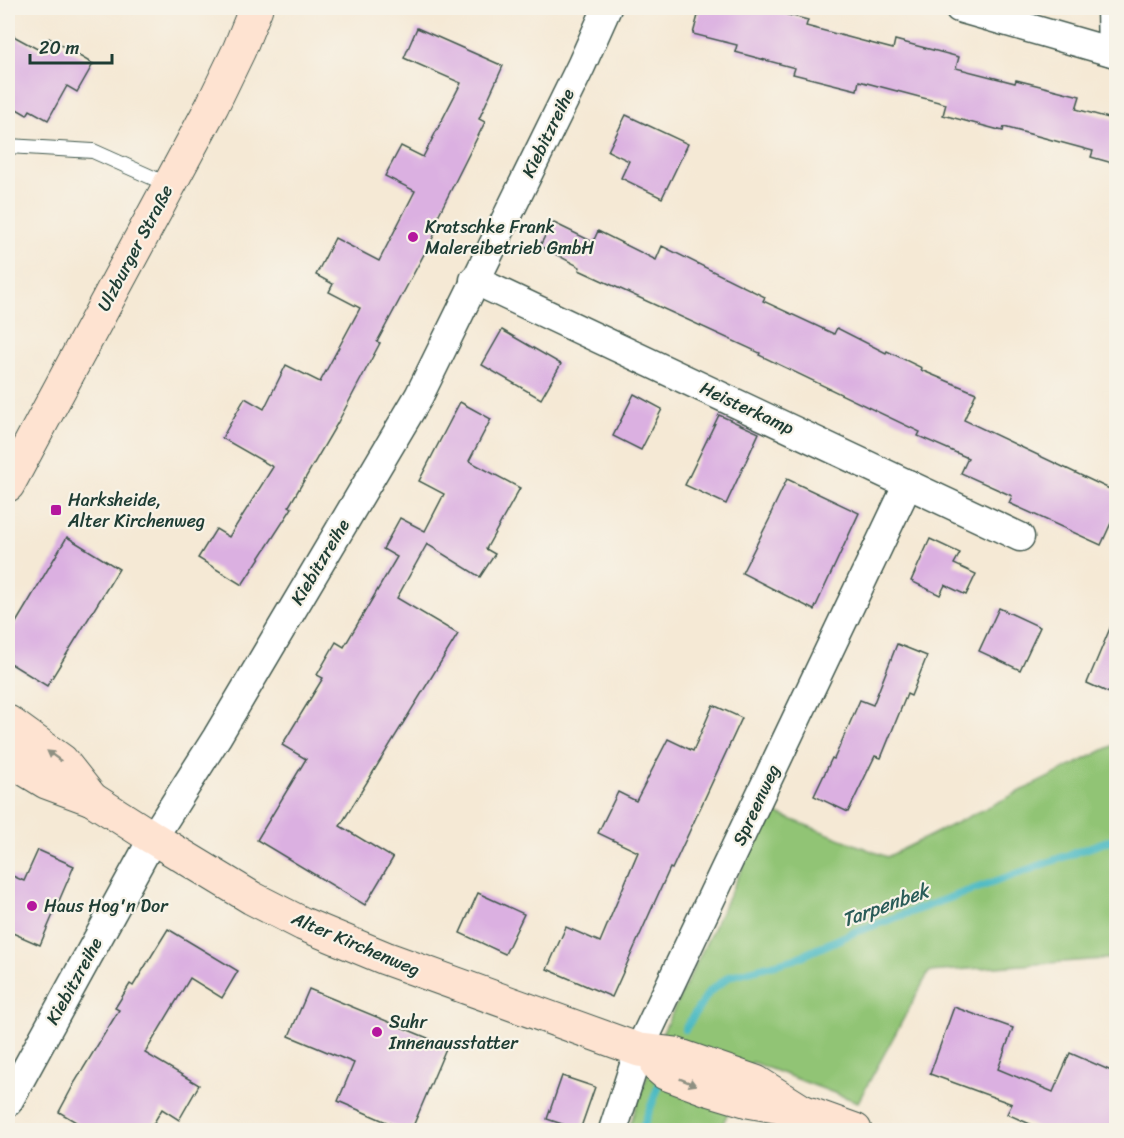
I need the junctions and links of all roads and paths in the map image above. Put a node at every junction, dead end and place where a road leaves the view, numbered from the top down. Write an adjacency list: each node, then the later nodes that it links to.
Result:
1 (256, 8): 7 (main road, Ulzburger Straße)
2 (607, 8): 8 (street, Kiebitzreihe)
3 (959, 8): 5 (street)
4 (1111, 8): 5 (street)
5 (1114, 53)
6 (8, 146): 7 (lane)
7 (169, 185): 10 (main road, Ulzburger Straße)
8 (474, 280): 9 (street, Heisterkamp); 15 (street, Kiebitzreihe)
9 (909, 484): 11 (street, Heisterkamp); 16 (street, Spreenweg)
10 (8, 485)
11 (1020, 537)
12 (8, 722): 14 (main road, Alter Kirchenweg, one-way to 12)
13 (8, 759): 14 (main road, Alter Kirchenweg)
14 (92, 799): 15 (main road, Alter Kirchenweg)
15 (153, 838): 16 (main road, Alter Kirchenweg); 17 (street, Kiebitzreihe)
16 (639, 1050): 18 (street, Spreenweg); 19 (main road, Alter Kirchenweg)
17 (8, 1102)
18 (613, 1131)
19 (855, 1131)

